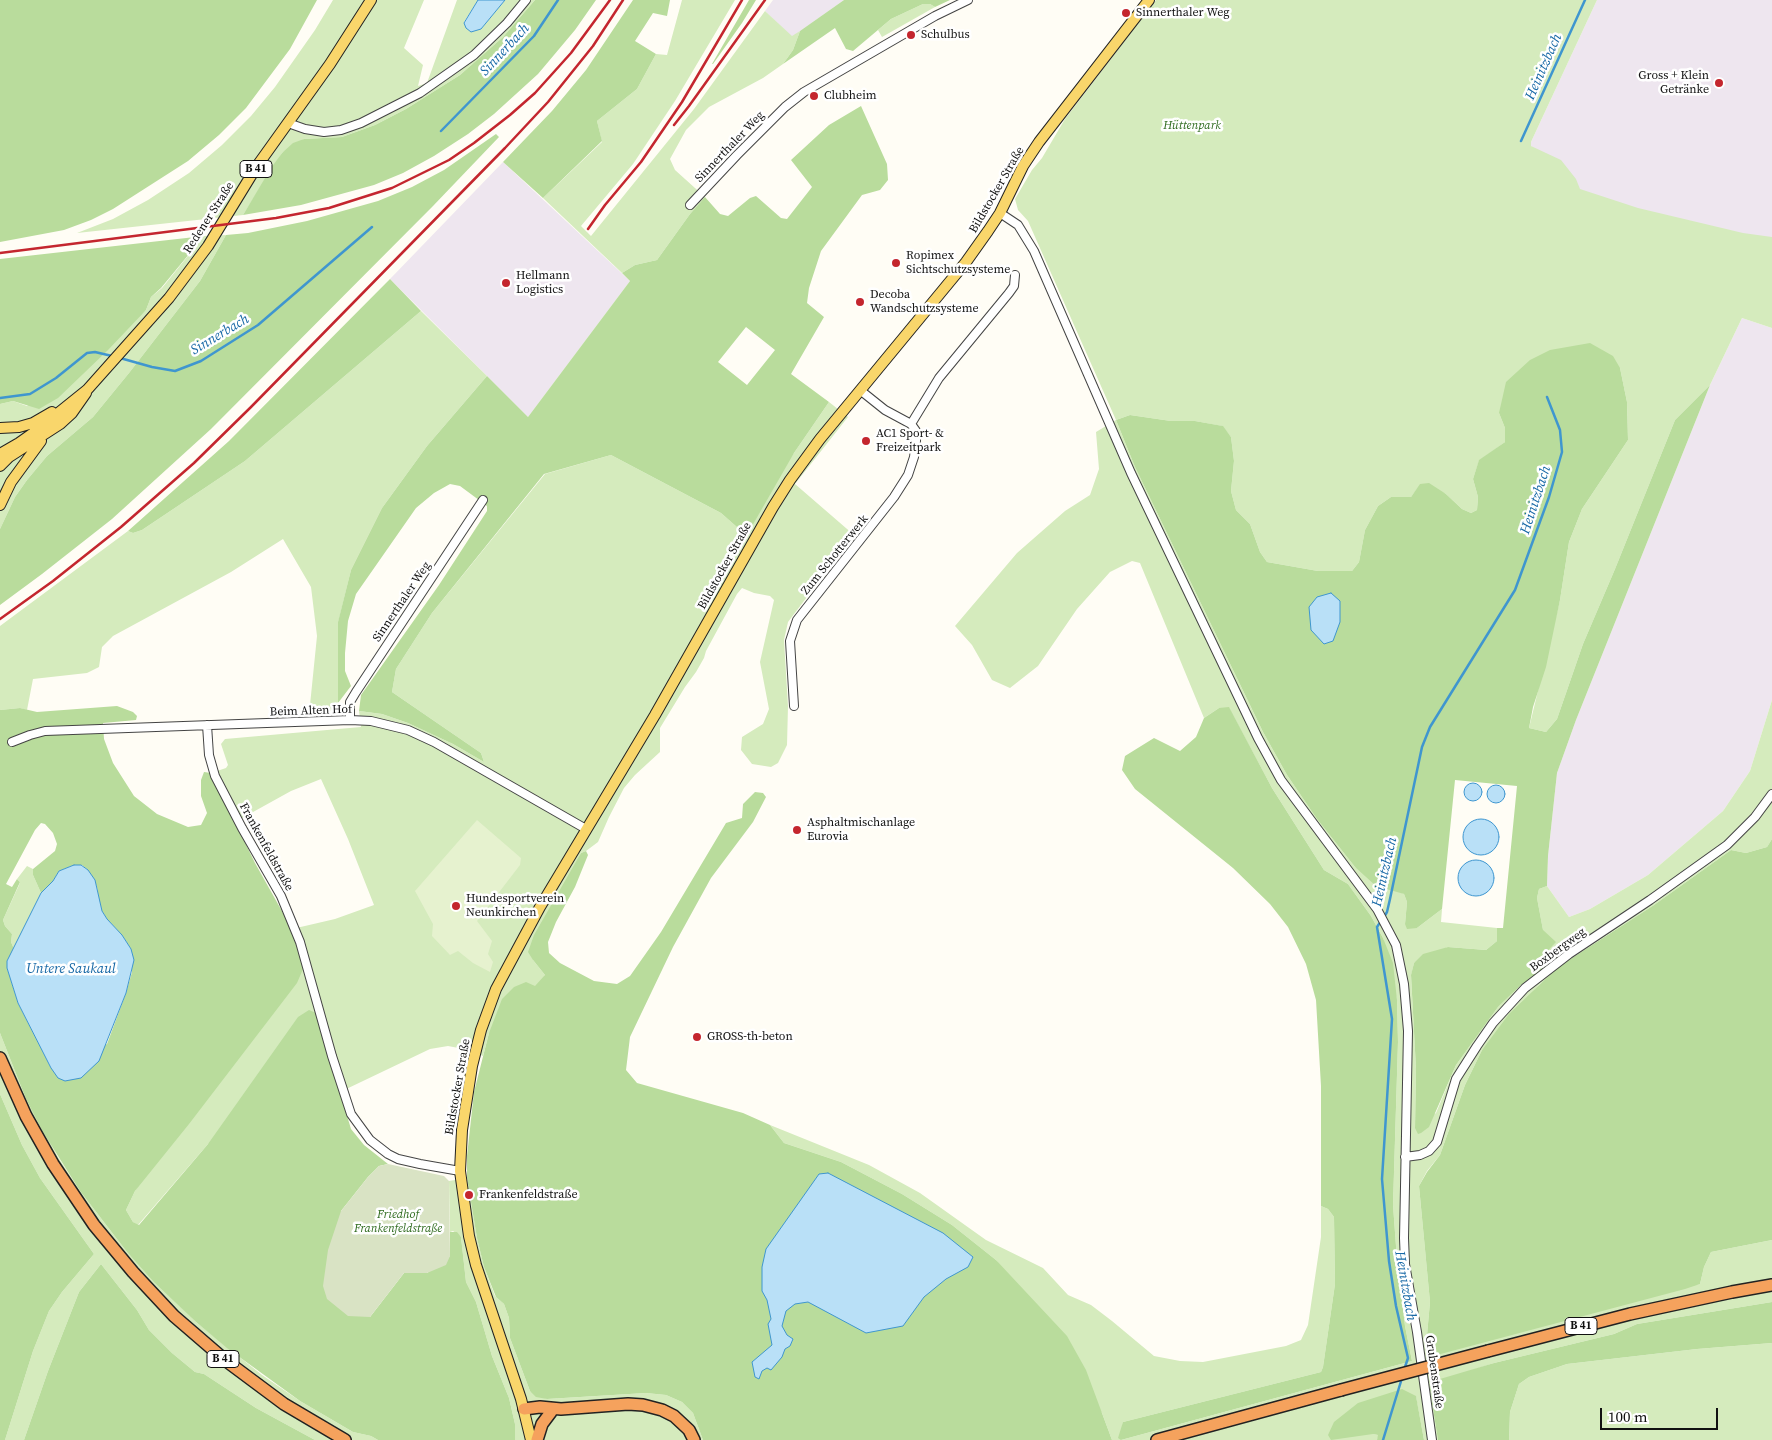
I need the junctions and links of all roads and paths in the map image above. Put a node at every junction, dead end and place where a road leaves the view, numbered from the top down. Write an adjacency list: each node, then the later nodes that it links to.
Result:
1 (371, 0): 5 (main road, Redener Straße / B 41)
2 (526, 0): 5 (street)
3 (968, 0): 6 (street, Sinnerthaler Weg)
4 (1148, 0): 7 (main road, Bildstocker Straße)
5 (288, 123): 9 (main road, Redener Straße / B 41)
6 (690, 205)
7 (1000, 212): 10 (main road, Bildstocker Straße); 26 (street, Grubenstraße)
8 (1015, 275): 12 (street)
9 (88, 390): 11 (main road, Redener Straße / B 41); 14 (main road, Redener Straße / B 41)
10 (860, 390): 12 (street); 24 (main road, Bildstocker Straße)
11 (73, 401): 13 (main road); 15 (main road, Redener Straße / B 41)
12 (911, 424): 19 (street, Zum Schotterwerk)
13 (0, 428)
14 (48, 433): 16 (main road, Redener Straße / B 41); 18 (main road, B 41)
15 (0, 454)
16 (0, 466)
17 (483, 500): 20 (street, Sinnerthaler Weg)
18 (0, 505)
19 (794, 706)
20 (350, 720): 21 (street, Beim Alten Hof); 24 (street, Beim Alten Hof)
21 (207, 725): 22 (street, Beim Alten Hof); 27 (street, Frankenfeldstraße)
22 (12, 742)
23 (1772, 794): 26 (street, Boxbergweg)
24 (586, 829): 27 (main road, Bildstocker Straße)
25 (0, 1058): 31 (highway, B 41)
26 (1405, 1157): 36 (street, Grubenstraße)
27 (460, 1171): 30 (main road, Bildstocker Straße)
28 (1772, 1286): 35 (highway, B 41, bridge)
29 (556, 1411): 30 (highway); 33 (highway); 34 (highway)
30 (525, 1412): 32 (main road, Bildstocker Straße)
31 (345, 1440)
32 (531, 1440)
33 (536, 1440)
34 (694, 1440)
35 (1157, 1440)
36 (1432, 1440)

